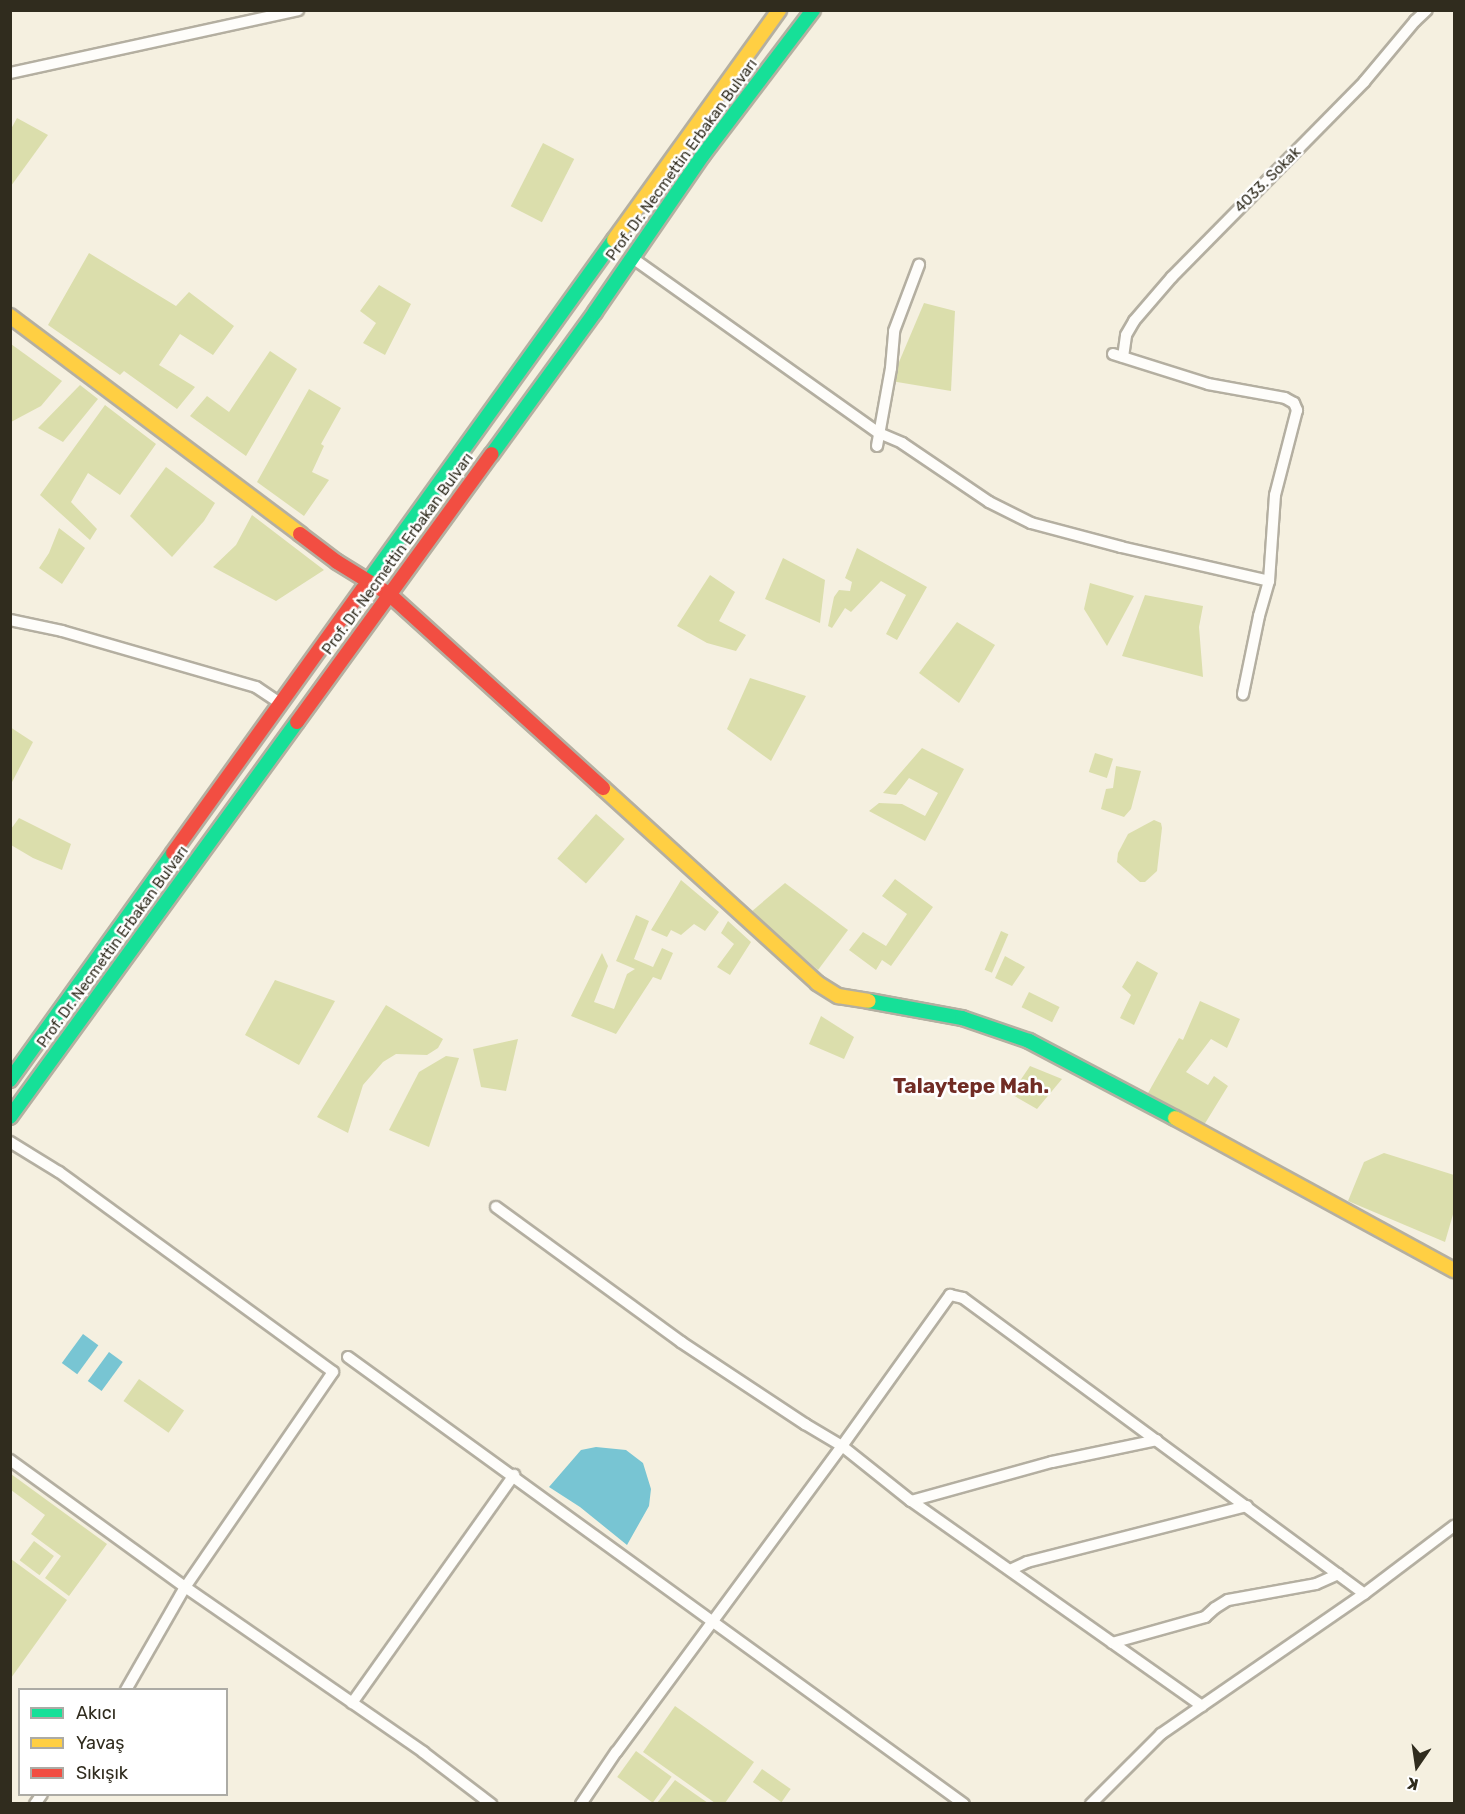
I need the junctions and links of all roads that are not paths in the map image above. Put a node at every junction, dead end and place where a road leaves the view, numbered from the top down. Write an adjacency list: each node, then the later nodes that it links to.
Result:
1 (298, 10): 5 (street)
2 (779, 10): 11 (main road, Prof. Dr. Necmettin Erbakan Bulvarı)
3 (813, 10): 6 (main road, Prof. Dr. Necmettin Erbakan Bulvarı)
4 (1427, 10): 12 (street, 4033. Sokak)
5 (10, 73)
6 (631, 257): 9 (street); 13 (main road, Prof. Dr. Necmettin Erbakan Bulvarı)
7 (920, 265): 9 (street)
8 (10, 316): 11 (main road)
9 (879, 434): 10 (street); 12 (street)
10 (877, 446)
11 (368, 580): 13 (main road); 16 (main road, Prof. Dr. Necmettin Erbakan Bulvarı)
12 (1269, 581): 15 (street)
13 (389, 594): 18 (main road, Prof. Dr. Necmettin Erbakan Bulvarı); 21 (main road)
14 (10, 620): 16 (street)
15 (1243, 694)
16 (280, 703): 17 (main road, Prof. Dr. Necmettin Erbakan Bulvarı)
17 (10, 1080)
18 (10, 1117)
19 (10, 1142): 32 (street)
20 (496, 1207): 24 (street)
21 (1455, 1270)
22 (348, 1357): 26 (street)
23 (1157, 1440): 24 (street); 27 (street); 28 (street)
24 (842, 1446): 27 (street); 34 (street)
25 (10, 1460): 32 (street)
26 (514, 1475): 34 (street); 37 (street)
27 (911, 1501): 30 (street)
28 (1247, 1506): 30 (street); 31 (street)
29 (1455, 1526): 33 (street)
30 (1010, 1570): 35 (street)
31 (1338, 1574): 33 (street); 35 (street)
32 (185, 1587): 36 (street); 37 (street)
33 (1364, 1594): 38 (street)
34 (715, 1621): 40 (street); 41 (street)
35 (1112, 1643): 38 (street)
36 (127, 1688)
37 (352, 1704): 39 (street)
38 (1202, 1706): 42 (street)
39 (491, 1803)
40 (581, 1803)
41 (964, 1803)
42 (1091, 1803)

